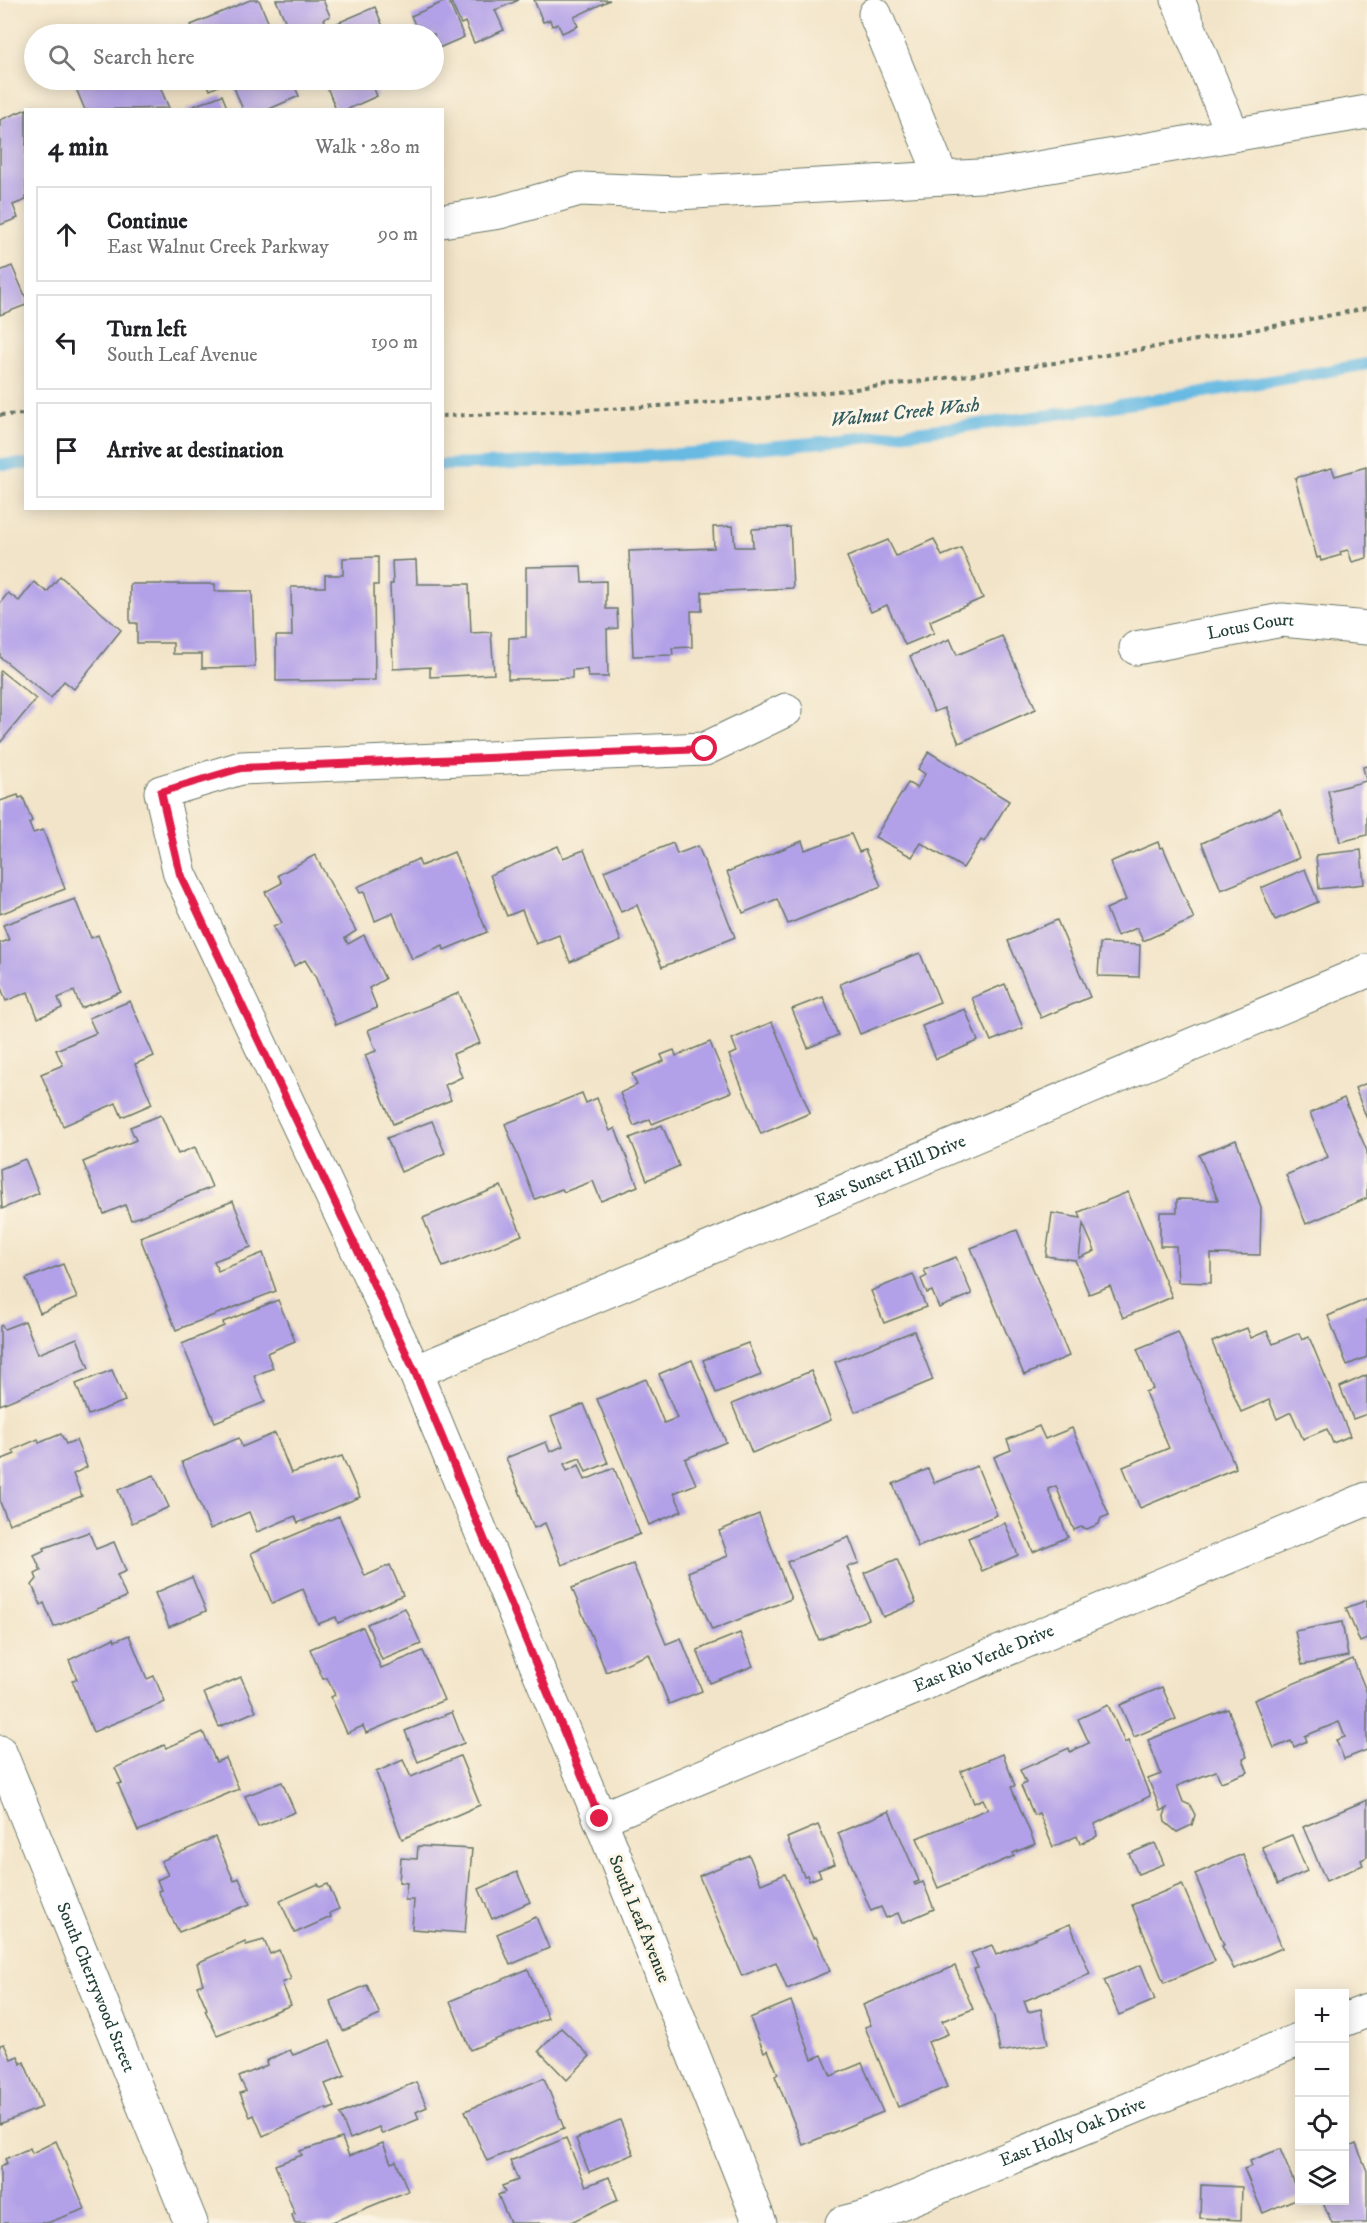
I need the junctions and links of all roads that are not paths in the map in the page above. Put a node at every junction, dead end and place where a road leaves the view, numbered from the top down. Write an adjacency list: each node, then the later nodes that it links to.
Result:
1 (1178, 0): 4 (street)
2 (874, 14): 5 (street)
3 (1367, 112): 4 (street)
4 (1233, 135): 5 (street)
5 (942, 178): 6 (street)
6 (444, 221)
7 (1367, 628): 8 (street, Lotus Court)
8 (1136, 648)
9 (786, 710): 11 (street, South Leaf Avenue)
10 (1367, 971): 11 (street, East Sunset Hill Drive)
11 (415, 1372): 14 (street, South Leaf Avenue)
12 (1367, 1498): 14 (street, East Rio Verde Drive)
13 (0, 1752): 18 (street, South Cherrywood Street)
14 (600, 1819): 19 (street, South Leaf Avenue)
15 (1367, 2011): 16 (street)
16 (1349, 2018)
17 (1295, 2041): 20 (street, East Holly Oak Drive)
18 (191, 2223)
19 (760, 2223)
20 (842, 2223)

